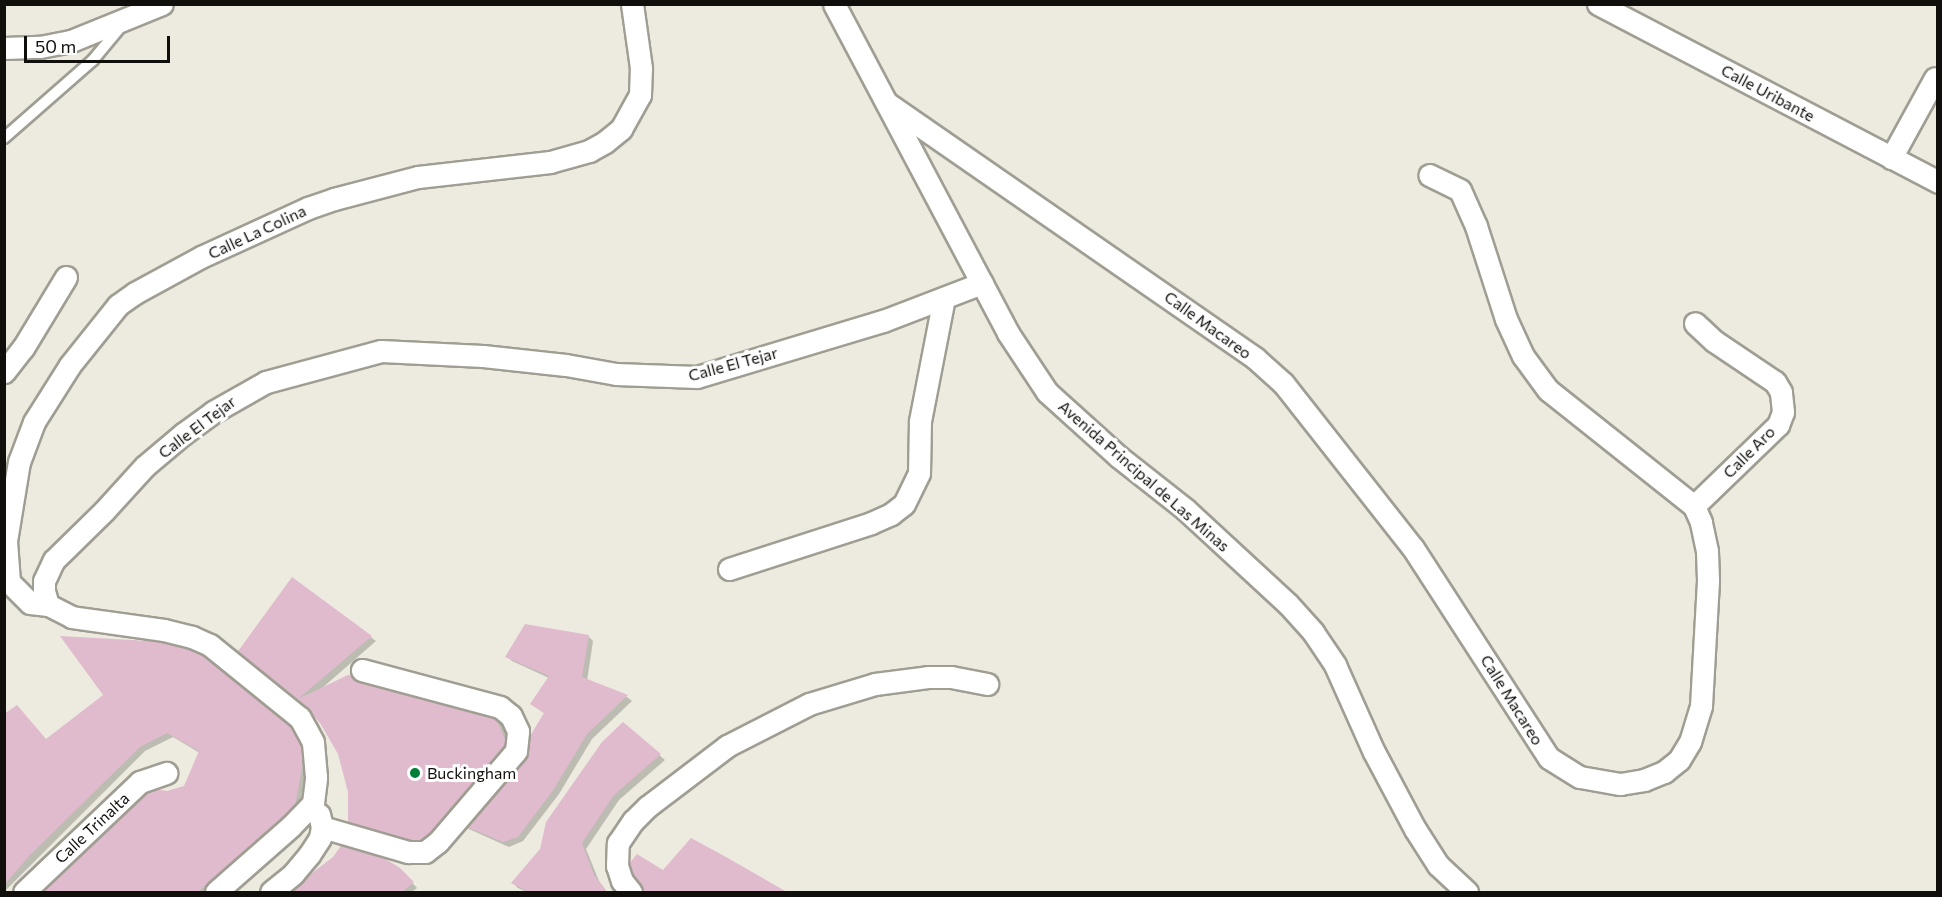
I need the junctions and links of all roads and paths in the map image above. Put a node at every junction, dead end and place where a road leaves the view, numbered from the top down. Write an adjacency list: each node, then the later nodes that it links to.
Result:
1 (162, 4): 5 (street)
2 (632, 4): 20 (street, Calle La Colina)
3 (834, 4): 8 (street, Avenida Principal de Las Minas)
4 (1598, 4): 10 (street, Calle Uribante)
5 (127, 18): 6 (street); 9 (lane)
6 (4, 48)
7 (1935, 78): 10 (street)
8 (886, 103): 14 (street, Avenida Principal de Las Minas); 18 (street, Calle Macareo)
9 (4, 138)
10 (1891, 158): 12 (street, Calle Uribante)
11 (1429, 175): 18 (street)
12 (1938, 182)
13 (66, 277): 17 (street)
14 (982, 283): 15 (street, Calle El Tejar); 30 (street, Avenida Principal de Las Minas)
15 (944, 298): 19 (street); 20 (street, Calle El Tejar)
16 (1695, 323): 18 (street, Calle Aro)
17 (4, 372)
18 (1694, 506)
19 (729, 569)
20 (48, 605): 24 (street)
21 (362, 670): 25 (street)
22 (987, 684): 29 (street)
23 (166, 773): 26 (street, Calle Trinalta)
24 (313, 803): 25 (street); 27 (street)
25 (322, 828): 28 (street)
26 (24, 892)
27 (216, 892)
28 (271, 892)
29 (631, 892)
30 (1467, 892)

